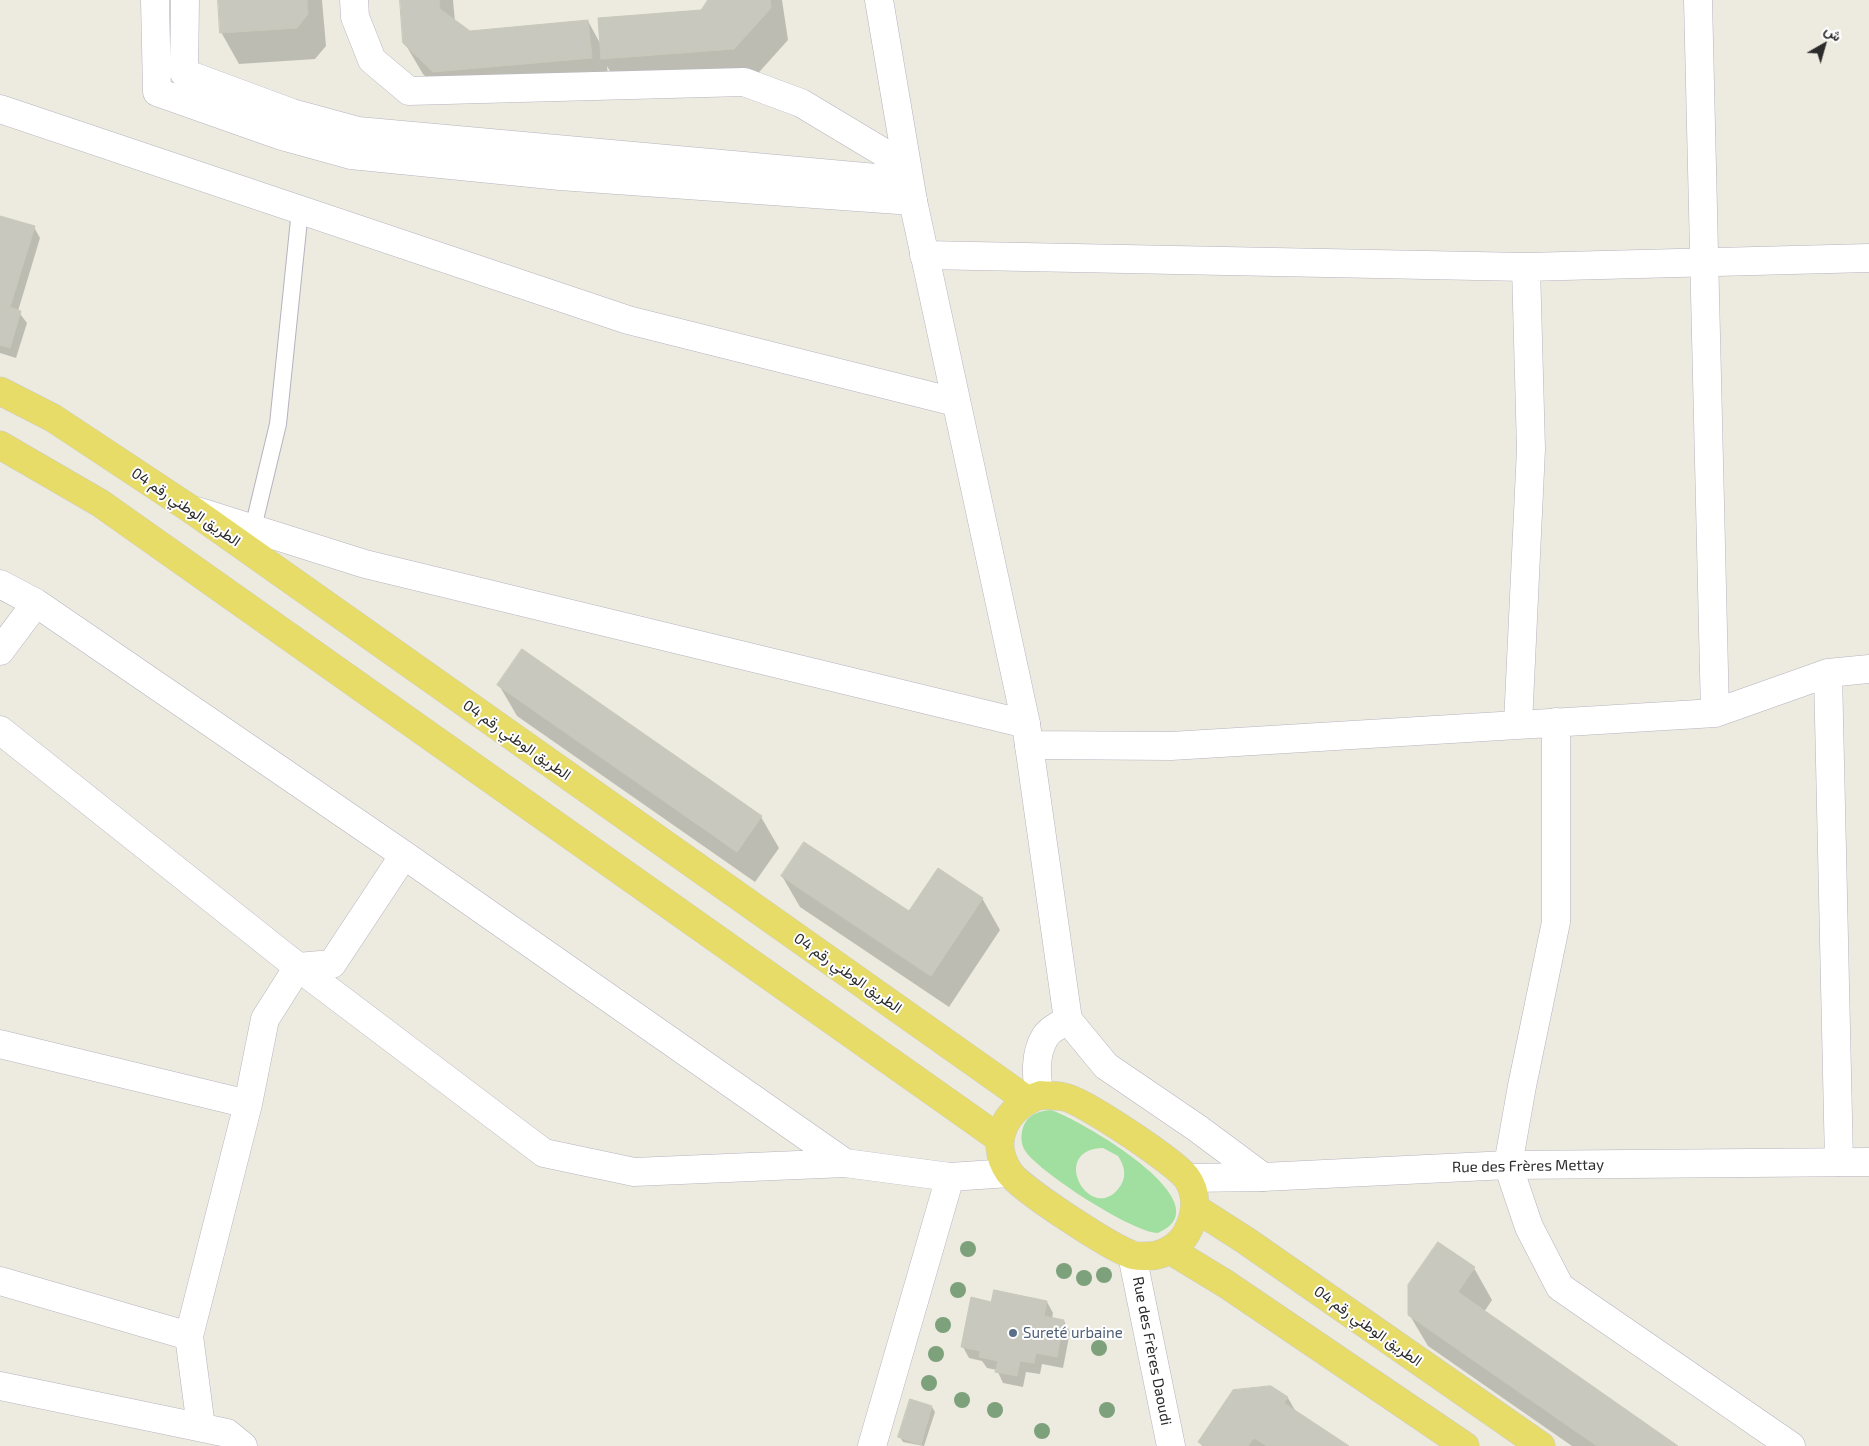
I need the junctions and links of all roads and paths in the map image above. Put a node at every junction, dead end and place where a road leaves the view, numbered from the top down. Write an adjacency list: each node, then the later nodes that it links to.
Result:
1 (155, 0): 7 (street)
2 (185, 0): 7 (street)
3 (354, 0): 7 (street)
4 (879, 0): 7 (street)
5 (1698, 0): 11 (street)
6 (0, 109): 8 (street)
7 (909, 183): 9 (street)
8 (300, 210): 14 (street); 17 (lane)
9 (924, 255): 12 (street); 14 (street)
10 (1869, 258): 11 (street)
11 (1706, 262): 12 (street); 23 (street)
12 (1526, 267): 25 (street)
13 (0, 391): 16 (highway, الطريق الوطني رقم 04)
14 (956, 402): 27 (street)
15 (0, 445): 34 (highway)
16 (192, 510): 17 (street); 32 (highway, الطريق الوطني رقم 04)
17 (252, 528): 27 (street)
18 (0, 584): 19 (street)
19 (36, 603): 20 (street); 28 (street)
20 (0, 652)
21 (1869, 670): 22 (street)
22 (1828, 673): 23 (street); 35 (street)
23 (1716, 713): 24 (street)
24 (1556, 722): 25 (street); 38 (street)
25 (1518, 724): 27 (street)
26 (0, 730): 29 (street)
27 (1027, 734): 30 (street)
28 (404, 855): 29 (street); 37 (street)
29 (298, 967): 33 (street); 37 (street)
30 (1068, 1020): 32 (street); 41 (street)
31 (0, 1044): 33 (street)
32 (1034, 1098): 34 (highway); 42 (highway)
33 (248, 1104): 47 (street)
34 (1000, 1139): 39 (highway)
35 (1839, 1162): 36 (street, Rue des Frères Mettay); 38 (street, Rue des Frères Mettay)
36 (1869, 1162)
37 (845, 1163): 40 (street)
38 (1508, 1165): 41 (street, Rue des Frères Mettay); 55 (street)
39 (1009, 1172): 40 (street); 45 (highway)
40 (950, 1177): 51 (street)
41 (1263, 1177): 42 (street, Rue des Frères Mettay)
42 (1186, 1178): 43 (highway)
43 (1195, 1208): 44 (highway); 54 (highway, الطريق الوطني رقم 04)
44 (1170, 1250): 45 (highway); 53 (highway)
45 (1132, 1256): 52 (street, Rue des Frères Daoudi)
46 (0, 1281): 47 (street)
47 (189, 1336): 49 (street)
48 (0, 1386): 49 (street)
49 (201, 1427): 50 (street)
50 (242, 1446)
51 (872, 1446)
52 (1171, 1446)
53 (1465, 1446)
54 (1541, 1446)
55 (1792, 1446)

